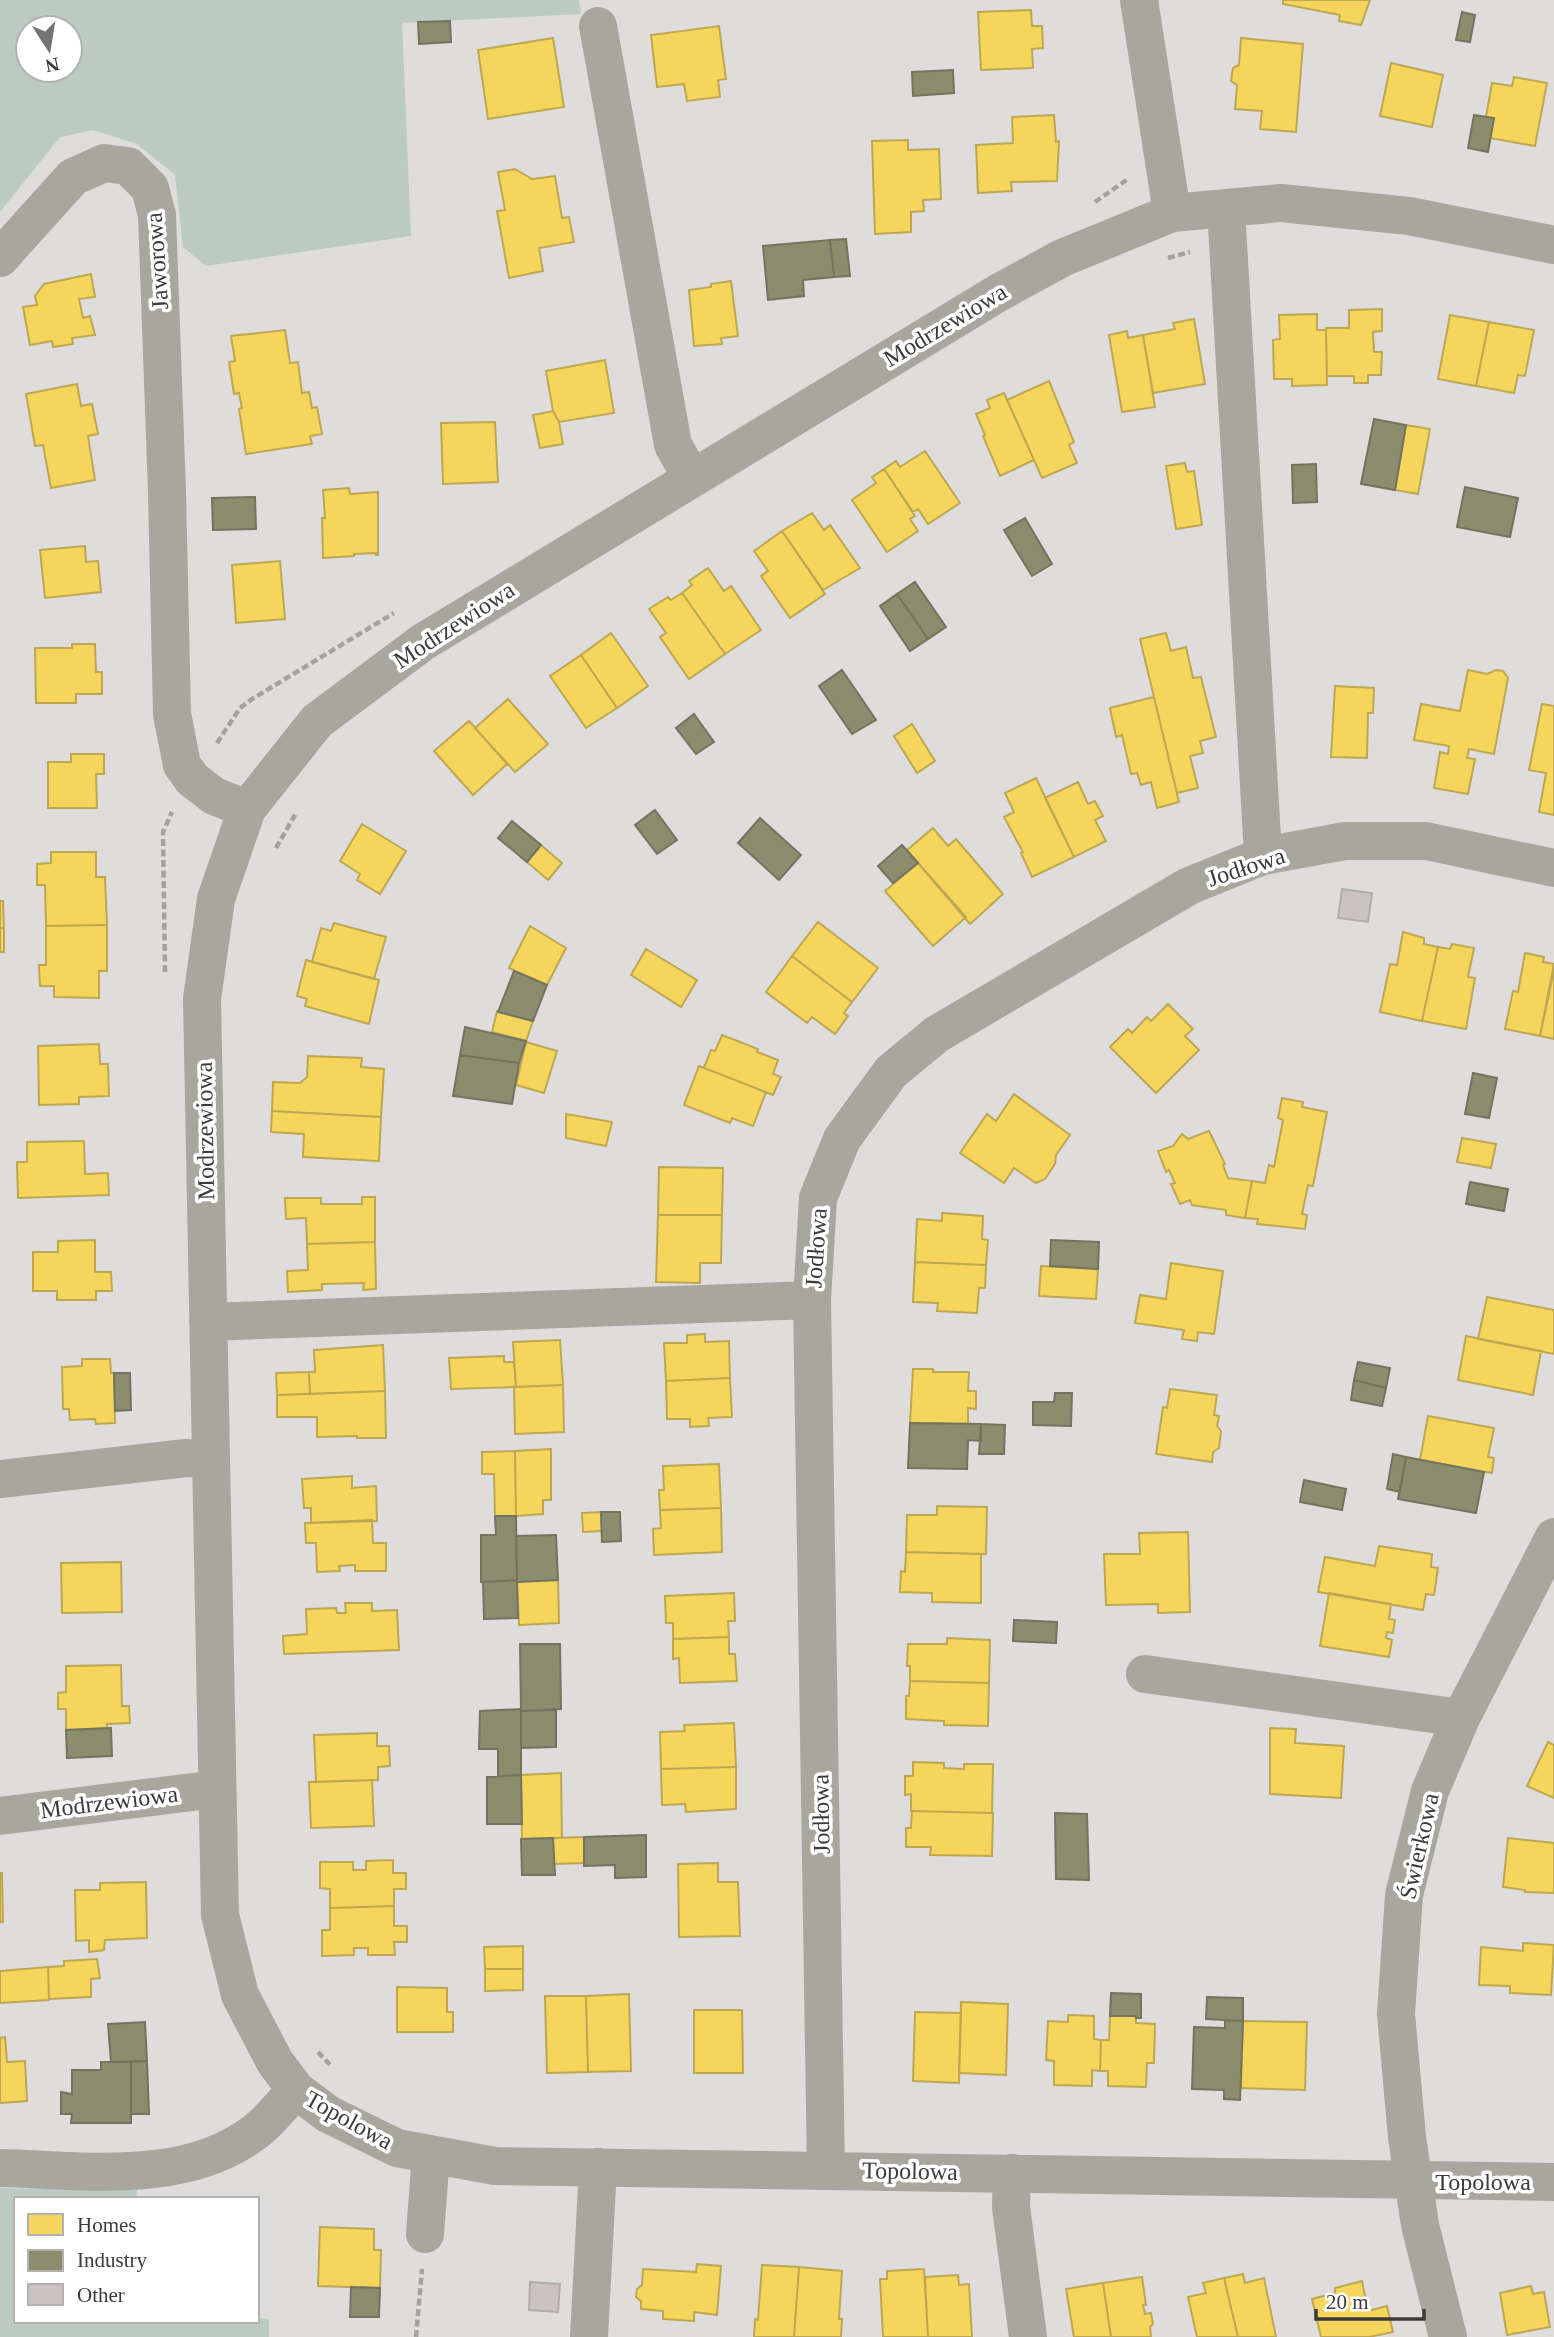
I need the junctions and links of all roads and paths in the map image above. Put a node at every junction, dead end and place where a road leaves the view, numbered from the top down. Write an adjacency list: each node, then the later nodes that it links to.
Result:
1 (1139, 0): 3 (street)
2 (598, 26): 8 (street)
3 (1172, 213): 4 (street, Modrzewiowa); 8 (street, Modrzewiowa)
4 (1226, 226): 5 (street, Modrzewiowa); 7 (path); 12 (street)
5 (1554, 245)
6 (0, 258): 10 (street, Jaworowa)
7 (1167, 258)
8 (692, 478): 10 (street, Modrzewiowa)
9 (300, 806): 11 (path)
10 (247, 809): 15 (street, Modrzewiowa)
11 (275, 849)
12 (1263, 856): 13 (street, Jodłowa); 14 (street, Jodłowa)
13 (1554, 867)
14 (812, 1300): 15 (street); 29 (street, Jodłowa)
15 (208, 1322): 16 (street, Modrzewiowa)
16 (211, 1459): 17 (street); 21 (street, Modrzewiowa)
17 (0, 1479)
18 (1554, 1537): 20 (street, Świerkowa)
19 (1145, 1674): 20 (street)
20 (1461, 1718): 31 (street, Świerkowa)
21 (217, 1789): 22 (street, Modrzewiowa); 25 (street, Modrzewiowa)
22 (0, 1816)
23 (311, 2045): 24 (path)
24 (334, 2069)
25 (296, 2090): 26 (street, Topolowa); 28 (street, Topolowa)
26 (431, 2154): 27 (street, Topolowa); 33 (street)
27 (598, 2167): 29 (street, Topolowa); 35 (street)
28 (0, 2168)
29 (826, 2170): 30 (street, Topolowa)
30 (1012, 2173): 31 (street, Topolowa); 36 (street)
31 (1413, 2181): 32 (street, Topolowa); 37 (street, Topolowa)
32 (1554, 2182)
33 (425, 2234): 34 (path)
34 (416, 2337)
35 (589, 2337)
36 (1028, 2337)
37 (1448, 2337)

